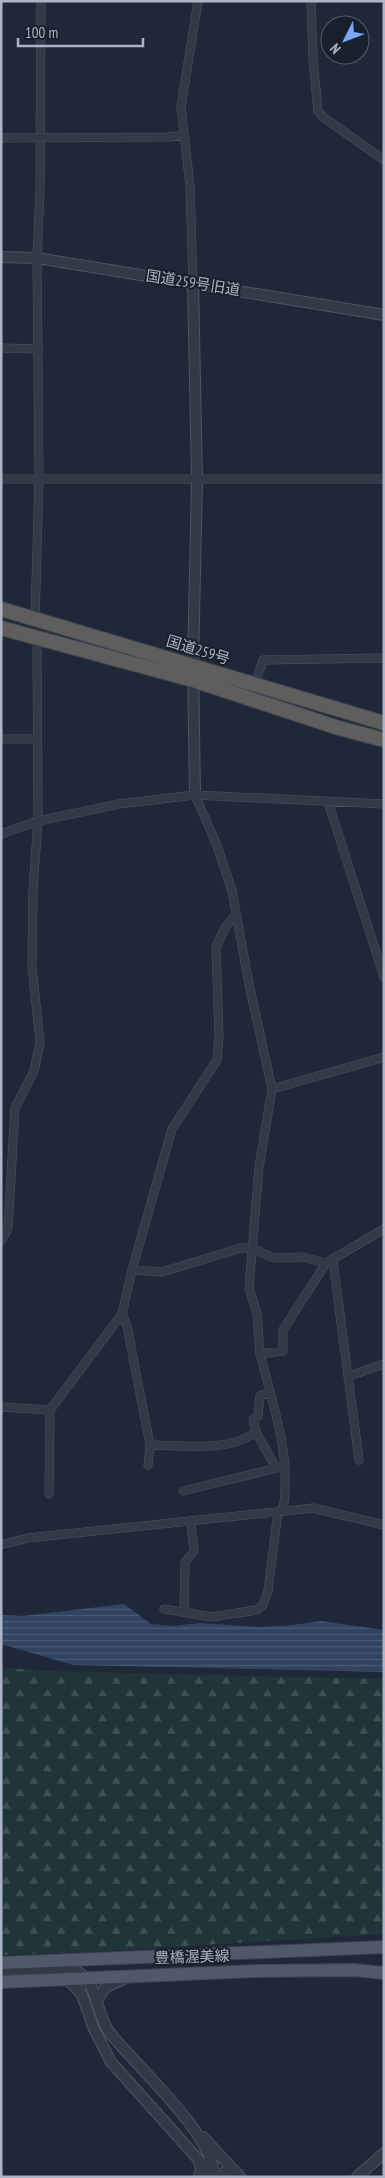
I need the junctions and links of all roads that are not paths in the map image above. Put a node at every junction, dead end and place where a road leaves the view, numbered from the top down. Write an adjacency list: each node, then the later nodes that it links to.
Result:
1 (41, 1): 6 (street)
2 (198, 1): 4 (street)
3 (311, 1): 7 (street)
4 (184, 135): 6 (street); 10 (street)
5 (1, 138): 6 (street)
6 (40, 138): 9 (street)
7 (384, 160)
8 (1, 257): 9 (street, 国道259号旧道)
9 (37, 258): 10 (street, 国道259号旧道); 13 (street)
10 (193, 283): 11 (street, 国道259号旧道); 16 (street)
11 (384, 316)
12 (1, 348): 13 (street)
13 (39, 349): 15 (street)
14 (1, 479): 15 (street)
15 (39, 479): 16 (street); 19 (street)
16 (197, 479): 17 (street); 23 (street)
17 (384, 479)
18 (1, 609): 19 (highway, 国道259号)
19 (35, 619): 23 (highway, 国道259号)
20 (1, 628): 21 (highway, 国道259号)
21 (37, 638): 24 (highway, 国道259号); 28 (street)
22 (384, 658): 25 (street)
23 (193, 665): 24 (street); 25 (highway, 国道259号)
24 (193, 680): 29 (highway, 国道259号); 30 (street)
25 (255, 684): 26 (highway, 国道259号)
26 (384, 723)
27 (1, 739): 28 (street)
28 (37, 739): 33 (street)
29 (384, 740)
30 (195, 795): 31 (street); 33 (street); 35 (street)
31 (328, 802): 32 (street); 36 (street)
32 (384, 804)
33 (38, 821): 34 (street); 40 (street)
34 (1, 834)
35 (236, 914): 38 (street); 43 (street)
36 (384, 977)
37 (384, 1057): 38 (street)
38 (272, 1089): 41 (street)
39 (384, 1229): 42 (street)
40 (1, 1241)
41 (252, 1248): 42 (street); 43 (street); 45 (street)
42 (330, 1262): 45 (street); 47 (street)
43 (132, 1270): 44 (street)
44 (122, 1314): 50 (street); 52 (street)
45 (260, 1354): 48 (street)
46 (384, 1364): 47 (street)
47 (349, 1376): 53 (street)
48 (270, 1392): 51 (street); 55 (street)
49 (1, 1407): 50 (street)
50 (50, 1410): 58 (street)
51 (256, 1432): 52 (street); 56 (street)
52 (150, 1445): 54 (street)
53 (359, 1460)
54 (148, 1465)
55 (285, 1466): 56 (street); 59 (street)
56 (276, 1468): 57 (street)
57 (183, 1491)
58 (49, 1494)
59 (281, 1510): 60 (street); 61 (street); 64 (street)
60 (191, 1523): 62 (street); 64 (street)
61 (384, 1524)
62 (1, 1545)
63 (164, 1609): 64 (street)
64 (184, 1612)
65 (384, 1947): 66 (main road, 豊橋渥美線)
66 (103, 1958): 67 (main road, 豊橋渥美線); 71 (street)
67 (1, 1963)
68 (1, 1970): 71 (street)
69 (384, 1973): 70 (main road, 豊橋渥美線)
70 (132, 1976): 71 (main road, 豊橋渥美線); 74 (street)
71 (88, 1978): 72 (main road, 豊橋渥美線); 74 (street); 75 (street)
72 (61, 1979): 73 (main road, 豊橋渥美線); 75 (street)
73 (1, 1982)
74 (96, 2001): 76 (street)
75 (91, 2019): 78 (street)
76 (188, 2121): 79 (street); 80 (street)
77 (384, 2153): 82 (street)
78 (198, 2158): 80 (street); 81 (street)
79 (239, 2175): 80 (street)
80 (213, 2176)
81 (199, 2177)
82 (357, 2177)

